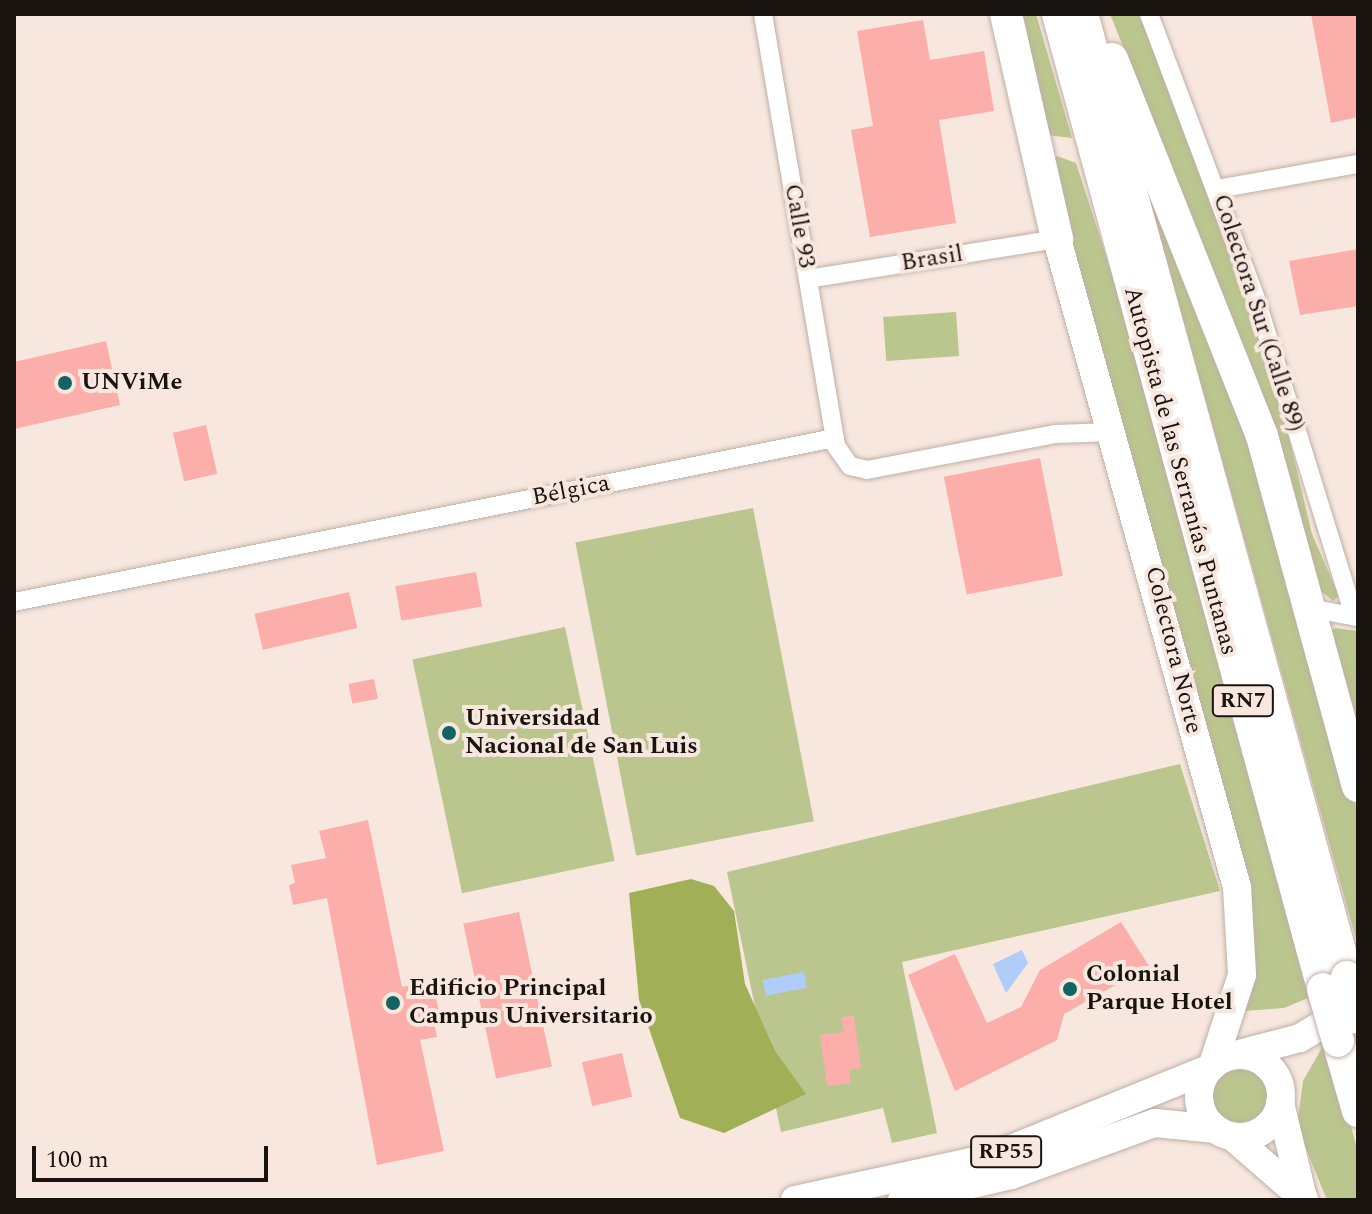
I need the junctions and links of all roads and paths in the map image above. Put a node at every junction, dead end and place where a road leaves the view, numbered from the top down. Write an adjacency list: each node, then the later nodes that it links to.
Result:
1 (763, 14): 10 (street, Calle 93)
2 (1006, 14): 9 (highway)
3 (1058, 14): 17 (highway, Autopista de las Serranías Puntanas / RN7)
4 (1082, 14): 17 (highway, Autopista de las Serranías Puntanas / RN7)
5 (1095, 14): 14 (highway)
6 (1149, 14): 8 (street, Colectora Sur (Calle 89))
7 (1358, 164): 8 (street)
8 (1217, 189): 15 (street, Colectora Sur (Calle 89))
9 (1057, 239): 10 (street, Brasil); 11 (main road, Colectora Norte)
10 (808, 279): 12 (street, Calle 93)
11 (1113, 432): 12 (street); 20 (main road, Colectora Norte)
12 (835, 438): 13 (street, Bélgica)
13 (14, 602)
14 (1309, 608): 15 (street); 16 (highway)
15 (1356, 616)
16 (1358, 786)
17 (1343, 990): 18 (highway, Autopista de las Serranías Puntanas / RN7, bridge); 19 (main road)
18 (1348, 1030): 22 (highway, Autopista de las Serranías Puntanas / RN7)
19 (1300, 1038): 20 (main road); 21 (main road)
20 (1218, 1063): 21 (main road, RP55); 23 (main road, RP55); 25 (main road, RP55)
21 (1281, 1098): 23 (main road); 24 (main road, RP55)
22 (1358, 1111)
23 (1224, 1133): 24 (main road, RP55); 26 (main road, RP55)
24 (1304, 1199)
25 (795, 1200)
26 (902, 1200)

